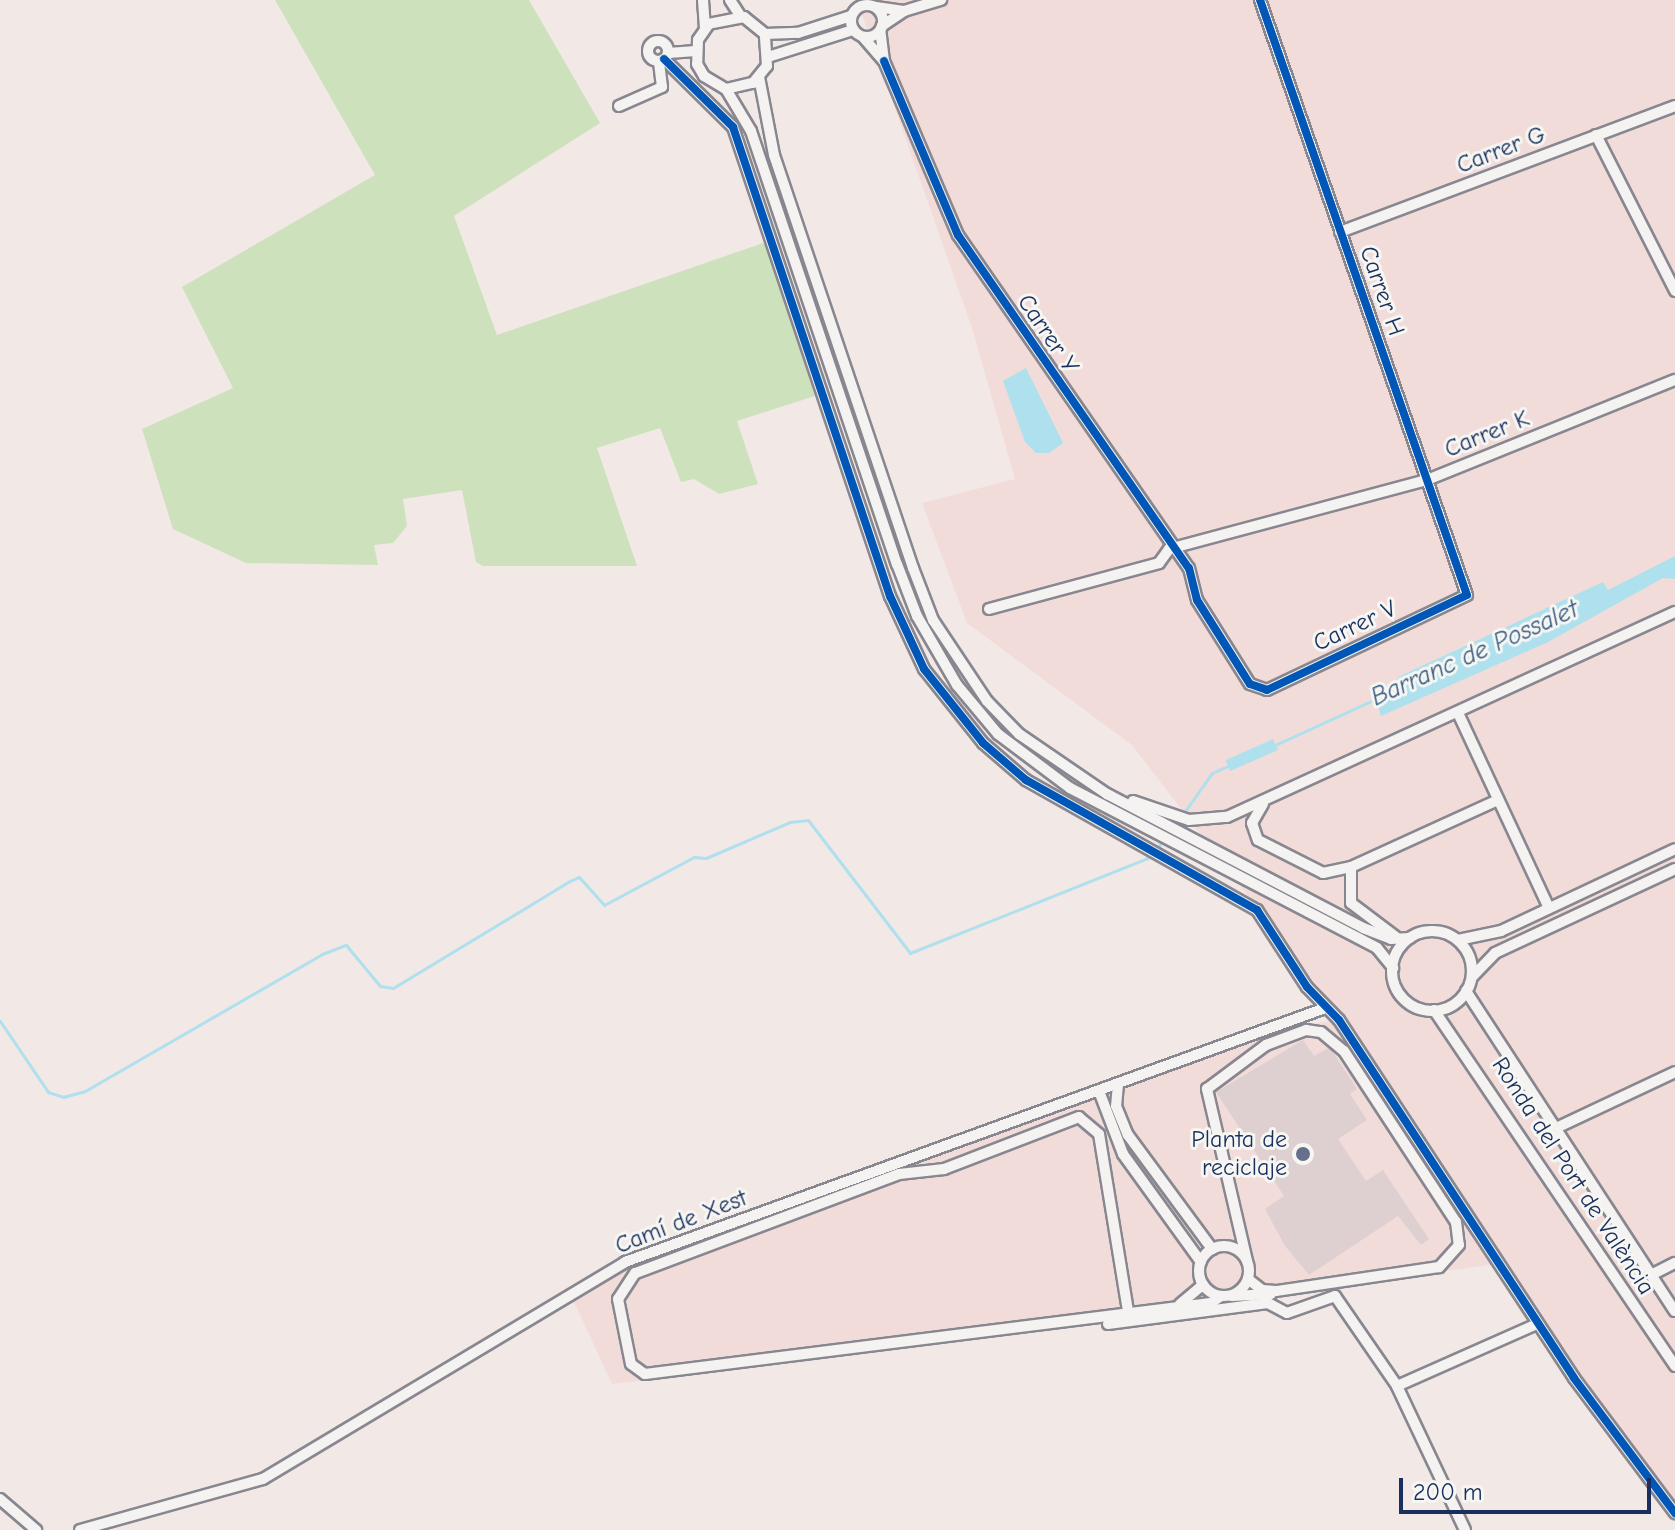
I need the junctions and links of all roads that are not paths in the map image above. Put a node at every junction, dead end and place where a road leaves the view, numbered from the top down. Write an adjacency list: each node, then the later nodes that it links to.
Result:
1 (703, 0): 9 (street)
2 (730, 0): 8 (street)
3 (941, 0): 7 (street)
4 (1260, 0): 22 (street, Carrer H)
5 (873, 4): 6 (street); 7 (street); 10 (street, Carrer Y)
6 (853, 9): 11 (street); 12 (street)
7 (904, 11): 10 (street)
8 (741, 17): 9 (street); 11 (street)
9 (705, 28): 13 (street)
10 (881, 28): 12 (street); 16 (street, Carrer Y)
11 (765, 34): 14 (street)
12 (858, 34): 14 (street); 16 (street, Carrer Y)
13 (696, 51): 15 (street); 18 (street)
14 (768, 57): 17 (street)
15 (663, 58): 19 (street); 44 (street)
16 (884, 61): 26 (street, Carrer Y)
17 (759, 77): 18 (street); 30 (street)
18 (726, 89): 41 (street)
19 (619, 106)
20 (1675, 106): 21 (street, Carrer G)
21 (1596, 135): 22 (street, Carrer G); 23 (street)
22 (1340, 232): 25 (street, Carrer H)
23 (1675, 291)
24 (1675, 380): 25 (street, Carrer K)
25 (1427, 480): 26 (street, Carrer K); 27 (street, Carrer H)
26 (1169, 549): 28 (street, Carrer K); 31 (street, Carrer Y)
27 (1467, 595): 31 (street, Carrer V)
28 (989, 609)
29 (1675, 612): 32 (street)
30 (956, 658): 34 (street); 39 (street)
31 (1260, 690)
32 (1458, 713): 33 (street); 34 (street)
33 (1498, 800): 36 (street); 38 (street)
34 (1264, 802): 36 (street)
35 (1675, 849): 38 (street)
36 (1351, 867): 39 (street)
37 (1675, 869): 42 (street)
38 (1549, 908): 40 (street)
39 (1404, 938): 40 (street); 41 (street)
40 (1458, 940): 42 (street)
41 (1393, 968): 45 (street)
42 (1472, 978): 43 (street)
43 (1466, 991): 45 (street); 49 (street, Ronda del Port de València)
44 (1325, 1008): 47 (street, Camí de Xest); 65 (street)
45 (1434, 1010): 66 (street, Ronda del Port de València)
46 (1675, 1072): 49 (street)
47 (1118, 1084): 48 (street, Camí de Xest); 52 (street)
48 (1099, 1091): 54 (street); 71 (street, Camí de Xest)
49 (1554, 1129): 56 (street, Ronda del Port de València)
50 (1238, 1230): 51 (street); 53 (street); 59 (street)
51 (1224, 1246): 52 (street); 53 (street)
52 (1212, 1249): 54 (street)
53 (1247, 1261): 57 (street)
54 (1201, 1262): 58 (street)
55 (1675, 1263): 56 (street)
56 (1651, 1275): 63 (street, Ronda del Port de València)
57 (1248, 1279): 59 (street); 60 (street)
58 (1203, 1285): 60 (street); 61 (street)
59 (1276, 1291): 60 (street)
60 (1226, 1296): 61 (street)
61 (1179, 1304): 62 (street)
62 (1128, 1311): 62 (street)
63 (1675, 1311)
64 (1108, 1324): 67 (street)
65 (1537, 1324): 67 (street); 69 (street)
66 (1675, 1366)
67 (1397, 1386): 72 (street)
68 (0, 1499): 70 (street)
69 (1675, 1513)
70 (36, 1530)
71 (80, 1530)
72 (1465, 1530)

